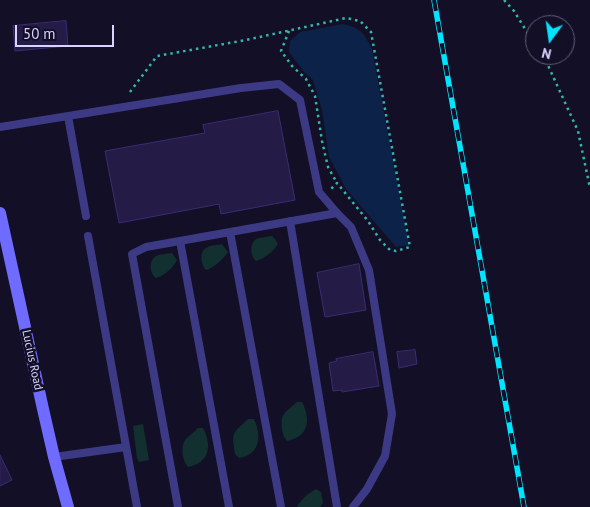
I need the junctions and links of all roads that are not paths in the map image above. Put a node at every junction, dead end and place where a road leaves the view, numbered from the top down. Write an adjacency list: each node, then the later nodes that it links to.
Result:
1 (68, 116): 2 (lane); 4 (lane); 5 (lane)
2 (0, 126)
3 (0, 213): 11 (street, Lucius Road)
4 (337, 214): 6 (lane); 18 (lane)
5 (86, 216)
6 (290, 221): 7 (lane); 17 (lane)
7 (230, 232): 9 (lane); 16 (lane)
8 (88, 236): 10 (lane)
9 (180, 241): 14 (lane); 15 (lane)
10 (126, 447): 11 (lane); 13 (lane)
11 (54, 457): 12 (street, Lucius Road)
12 (68, 507)
13 (137, 507)
14 (178, 507)
15 (228, 507)
16 (281, 507)
17 (337, 507)
18 (353, 507)

